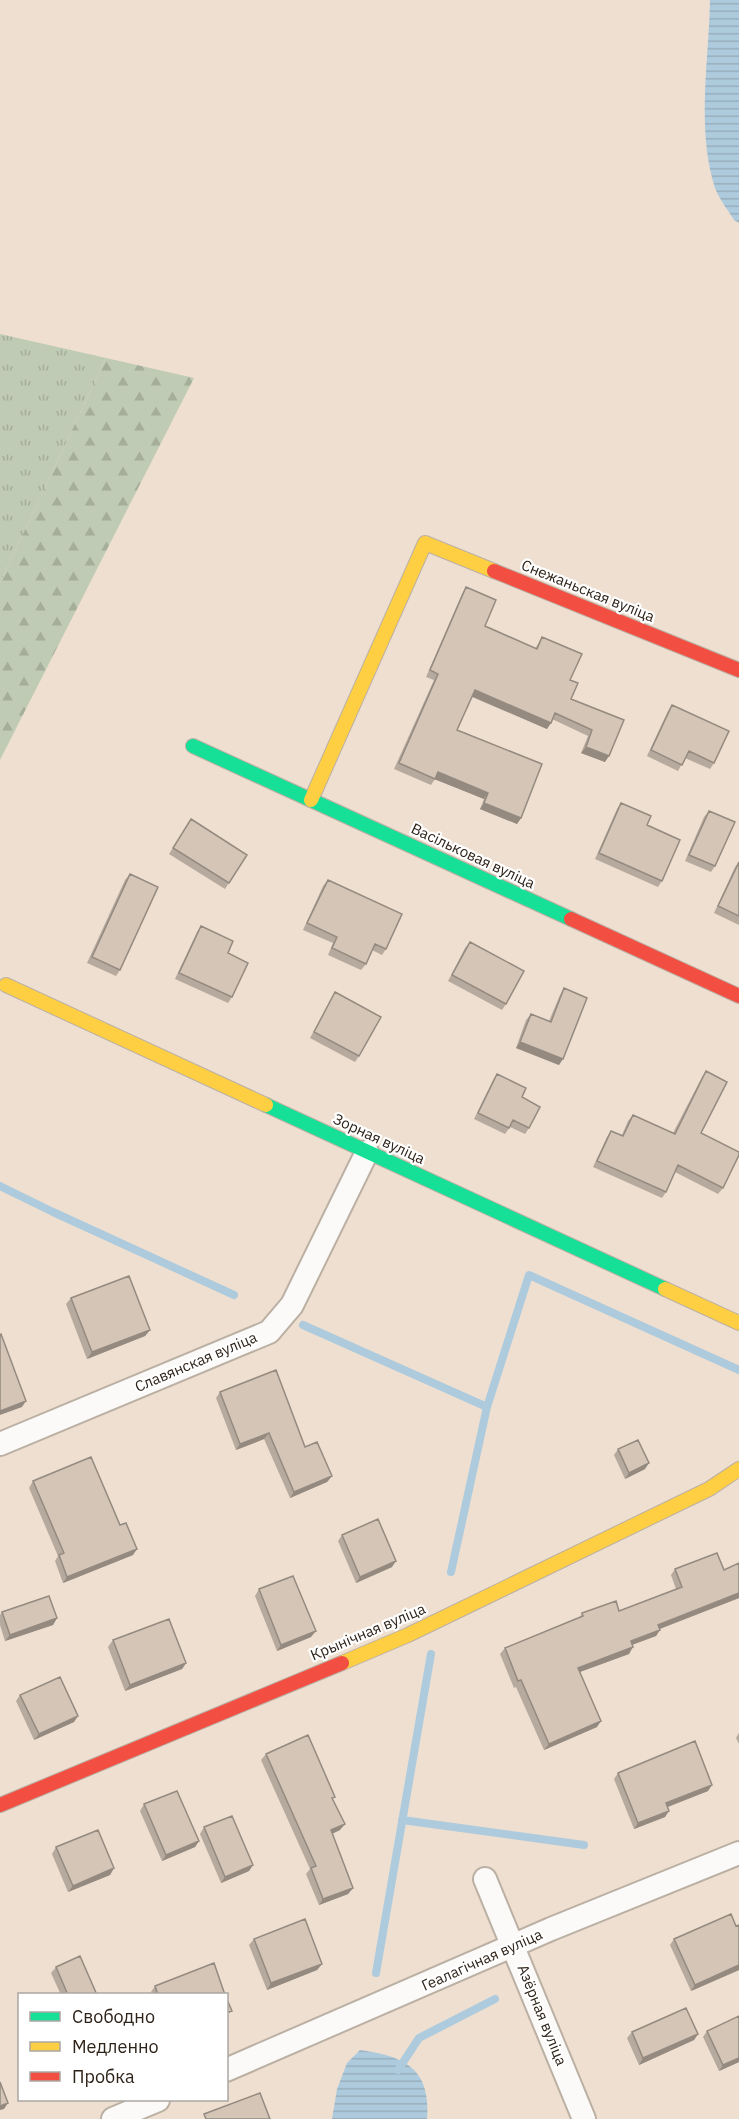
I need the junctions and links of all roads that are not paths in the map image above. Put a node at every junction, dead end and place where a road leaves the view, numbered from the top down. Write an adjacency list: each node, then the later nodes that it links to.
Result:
1 (739, 670): 3 (street, Снежаньская вуліца)
2 (193, 746): 3 (street, Васільковая вуліца)
3 (311, 800): 5 (street, Васільковая вуліца)
4 (6, 985): 6 (street, Зорная вуліца)
5 (739, 996)
6 (368, 1152): 7 (street, Зорная вуліца); 8 (street, Славянская вуліца)
7 (739, 1323)
8 (0, 1444)
9 (739, 1469): 10 (street, Крынічная вуліца)
10 (0, 1805)
11 (739, 1853): 13 (street, Геалагічная вуліца)
12 (486, 1879): 13 (street, Азёрная вуліца)
13 (514, 1946): 14 (street, Геалагічная вуліца); 17 (street, Азёрная вуліца)
14 (228, 2069)
15 (156, 2101): 16 (street)
16 (113, 2119)
17 (584, 2119)

